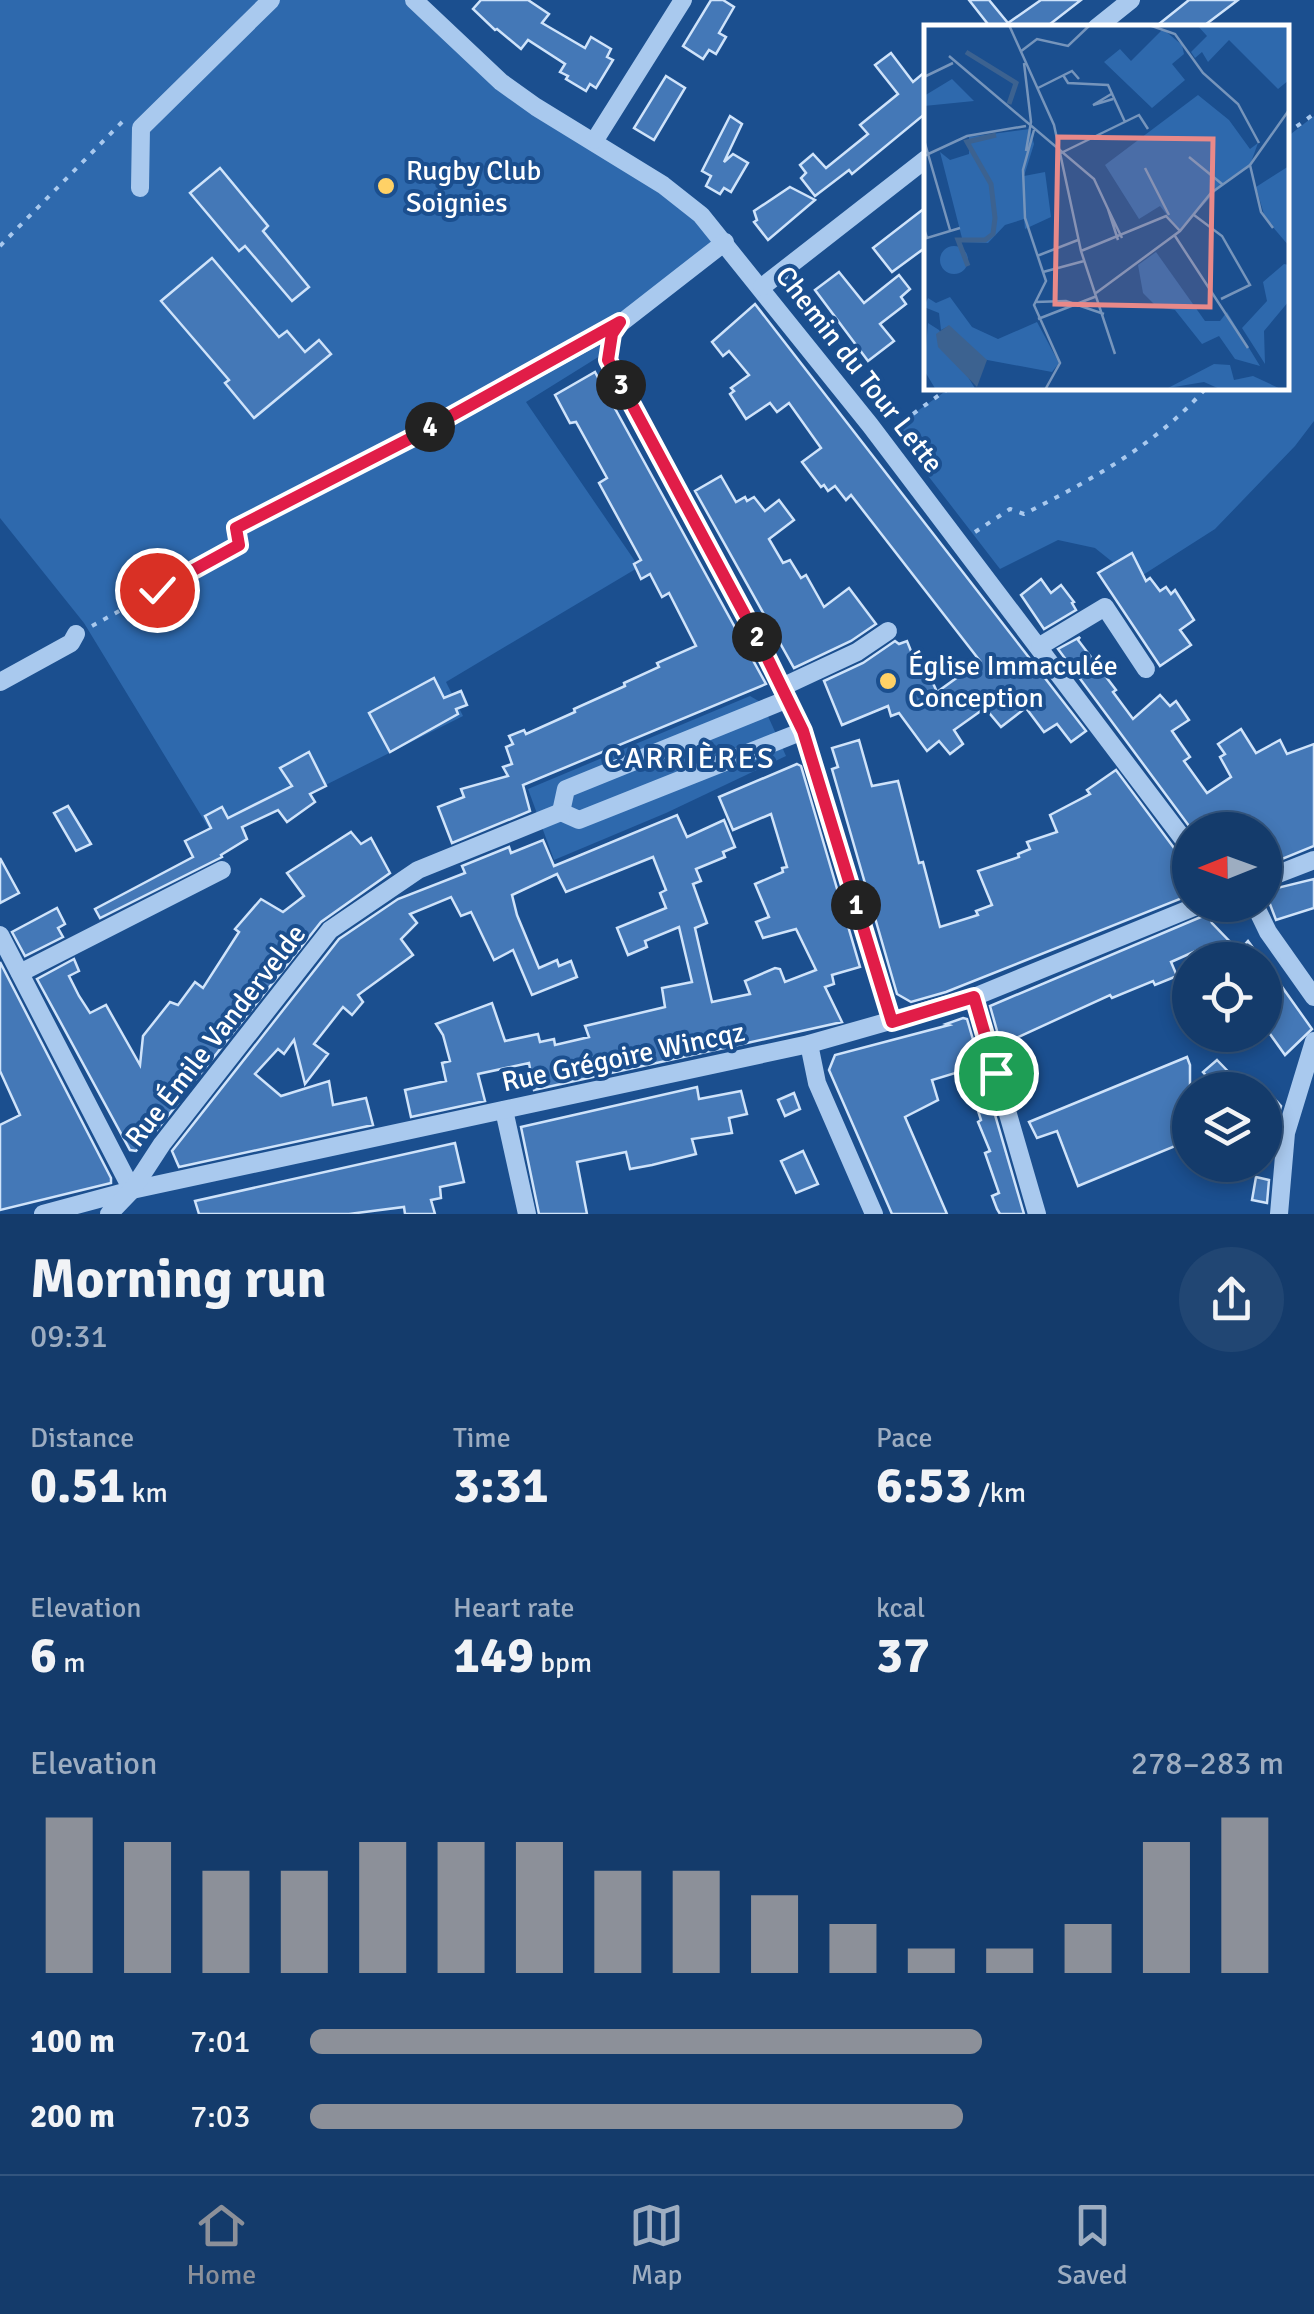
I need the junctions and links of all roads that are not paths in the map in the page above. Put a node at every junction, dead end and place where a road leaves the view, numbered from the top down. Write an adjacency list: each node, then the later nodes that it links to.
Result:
1 (271, 0): 8 (street)
2 (683, 0): 6 (street)
3 (1131, 0): 5 (street)
4 (424, 3): 6 (street, Chemin du Tour Lette)
5 (1100, 25)
6 (595, 140): 9 (street, Chemin du Tour Lette)
7 (924, 161): 10 (street)
8 (140, 188)
9 (725, 242): 10 (street, Chemin du Tour Lette); 11 (street)
10 (762, 287): 15 (street, Chemin du Tour Lette)
11 (620, 322): 12 (street); 18 (street)
12 (236, 528)
13 (888, 632): 18 (street)
14 (76, 634): 17 (street)
15 (1040, 646): 16 (street); 21 (street, Chemin du Tour Lette)
16 (1146, 669)
17 (0, 682)
18 (785, 693): 19 (street); 20 (street)
19 (803, 731): 20 (street); 31 (street)
20 (560, 812): 35 (street, Rue Émile Vandervelde)
21 (1172, 824)
22 (1314, 860): 24 (street)
23 (222, 870): 28 (street)
24 (1282, 872)
25 (1172, 916): 29 (street, Rue Grégoire Wincqz)
26 (1263, 922): 30 (street)
27 (0, 935): 28 (street)
28 (20, 973): 35 (street)
29 (974, 997): 31 (street, Rue Grégoire Wincqz); 40 (street)
30 (1314, 998)
31 (892, 1022): 33 (street, Rue Grégoire Wincqz)
32 (1314, 1042): 41 (street)
33 (809, 1044): 34 (street, Rue Grégoire Wincqz); 39 (street)
34 (504, 1110): 35 (street, Rue Grégoire Wincqz); 38 (street)
35 (132, 1190): 36 (street, Rue Grégoire Wincqz); 37 (street, Rue Émile Vandervelde)
36 (43, 1214)
37 (109, 1214)
38 (526, 1214)
39 (874, 1214)
40 (1037, 1214)
41 (1279, 1214)

